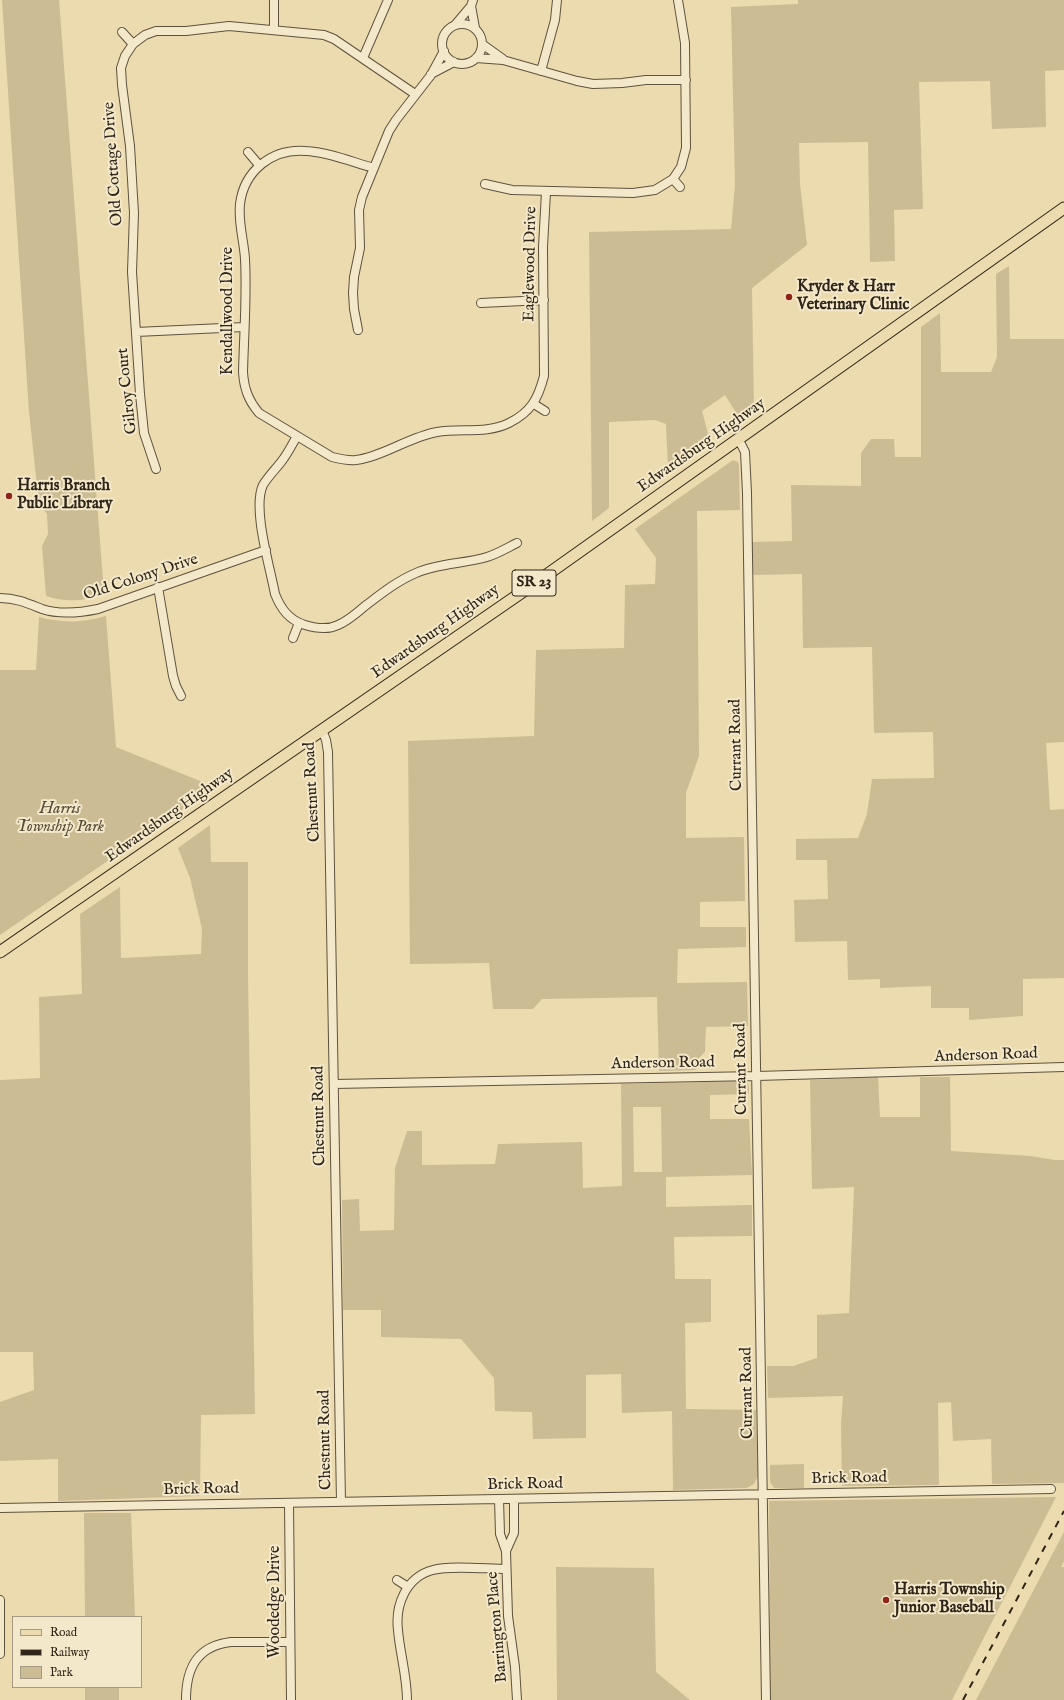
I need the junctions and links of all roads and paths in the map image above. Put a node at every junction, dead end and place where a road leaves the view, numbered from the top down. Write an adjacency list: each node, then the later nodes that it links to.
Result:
1 (274, 0): 8 (street)
2 (388, 0): 13 (street)
3 (557, 0): 17 (street)
4 (678, 0): 19 (street)
5 (472, 3): 6 (street); 7 (street)
6 (455, 25): 7 (street); 12 (street)
7 (475, 28): 11 (street)
8 (274, 30): 10 (street, Old Cottage Drive); 13 (street, Old Cottage Drive)
9 (122, 32): 10 (street)
10 (133, 44): 33 (street, Old Cottage Drive)
11 (482, 44): 14 (street); 15 (street)
12 (444, 51): 16 (street); 18 (street)
13 (363, 58): 20 (street, Old Cottage Drive)
14 (476, 58): 15 (street); 16 (street)
15 (503, 60): 17 (street)
16 (454, 62): 18 (street)
17 (541, 71): 19 (street)
18 (431, 75): 20 (street)
19 (686, 80): 24 (street)
20 (415, 94): 23 (street)
21 (248, 152): 22 (street)
22 (259, 165): 23 (street, Kendallwood Drive); 31 (street, Kendallwood Drive)
23 (374, 168): 32 (street)
24 (673, 179): 26 (street); 27 (street, Eaglewood Drive)
25 (485, 184): 27 (street)
26 (680, 187)
27 (546, 192): 29 (street, Eaglewood Drive)
28 (1064, 208): 37 (main road, Edwardsburg Highway / SR 23)
29 (544, 300): 30 (street); 34 (street, Eaglewood Drive)
30 (481, 303)
31 (244, 327): 33 (street); 36 (street, Kendallwood Drive)
32 (358, 330)
33 (136, 332): 38 (street, Gilroy Court)
34 (534, 404): 35 (street); 36 (street, Kendallwood Drive)
35 (545, 411)
36 (297, 436): 40 (street)
37 (739, 440): 46 (main road, Edwardsburg Highway / SR 23); 49 (street, Currant Road)
38 (156, 469)
39 (517, 543): 43 (street)
40 (266, 550): 41 (street, Old Colony Drive); 43 (street)
41 (158, 587): 42 (street, Old Colony Drive); 45 (street)
42 (0, 598)
43 (299, 623): 44 (street)
44 (293, 638)
45 (181, 696)
46 (322, 730): 47 (main road, Edwardsburg Highway / SR 23); 50 (street, Chestnut Road)
47 (0, 952)
48 (1064, 1067): 49 (street, Anderson Road)
49 (756, 1076): 50 (street, Anderson Road); 52 (street, Currant Road)
50 (334, 1084): 55 (street, Chestnut Road)
51 (1050, 1489): 52 (street, Brick Road)
52 (764, 1495): 54 (street, Brick Road); 69 (street, Currant Road)
53 (499, 1499): 54 (street, Brick Road); 55 (street, Brick Road); 58 (street, Barrington Place)
54 (514, 1499): 58 (street, Barrington Place)
55 (341, 1502): 56 (street, Brick Road)
56 (289, 1503): 57 (street, Brick Road); 63 (street, Woodedge Drive)
57 (0, 1508)
58 (506, 1551): 59 (street, Barrington Place)
59 (506, 1569): 61 (street); 68 (street, Barrington Place)
60 (397, 1580): 61 (street)
61 (408, 1587): 67 (street)
62 (0, 1600): 64 (street)
63 (290, 1642): 65 (street); 66 (street, Woodedge Drive)
64 (0, 1654)
65 (186, 1700)
66 (291, 1700)
67 (407, 1700)
68 (517, 1700)
69 (766, 1700)

